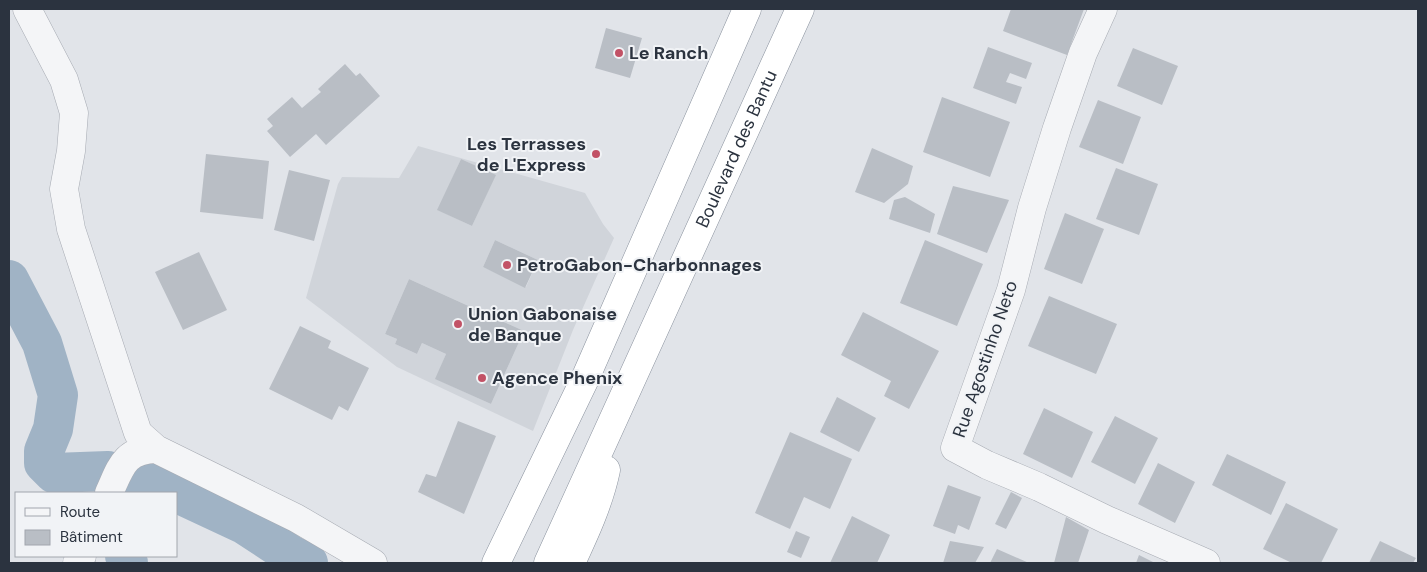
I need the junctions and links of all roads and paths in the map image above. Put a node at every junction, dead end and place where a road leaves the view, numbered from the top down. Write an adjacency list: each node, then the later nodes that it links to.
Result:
1 (27, 9): 6 (street)
2 (747, 9): 9 (highway)
3 (800, 9): 5 (highway, Boulevard des Bantu)
4 (1103, 9): 12 (street, Rue Agostinho Neto)
5 (606, 439): 10 (highway, Boulevard des Bantu); 11 (highway)
6 (156, 450): 7 (street); 8 (street)
7 (110, 492)
8 (373, 563)
9 (496, 563)
10 (548, 563)
11 (571, 563)
12 (1206, 563)

